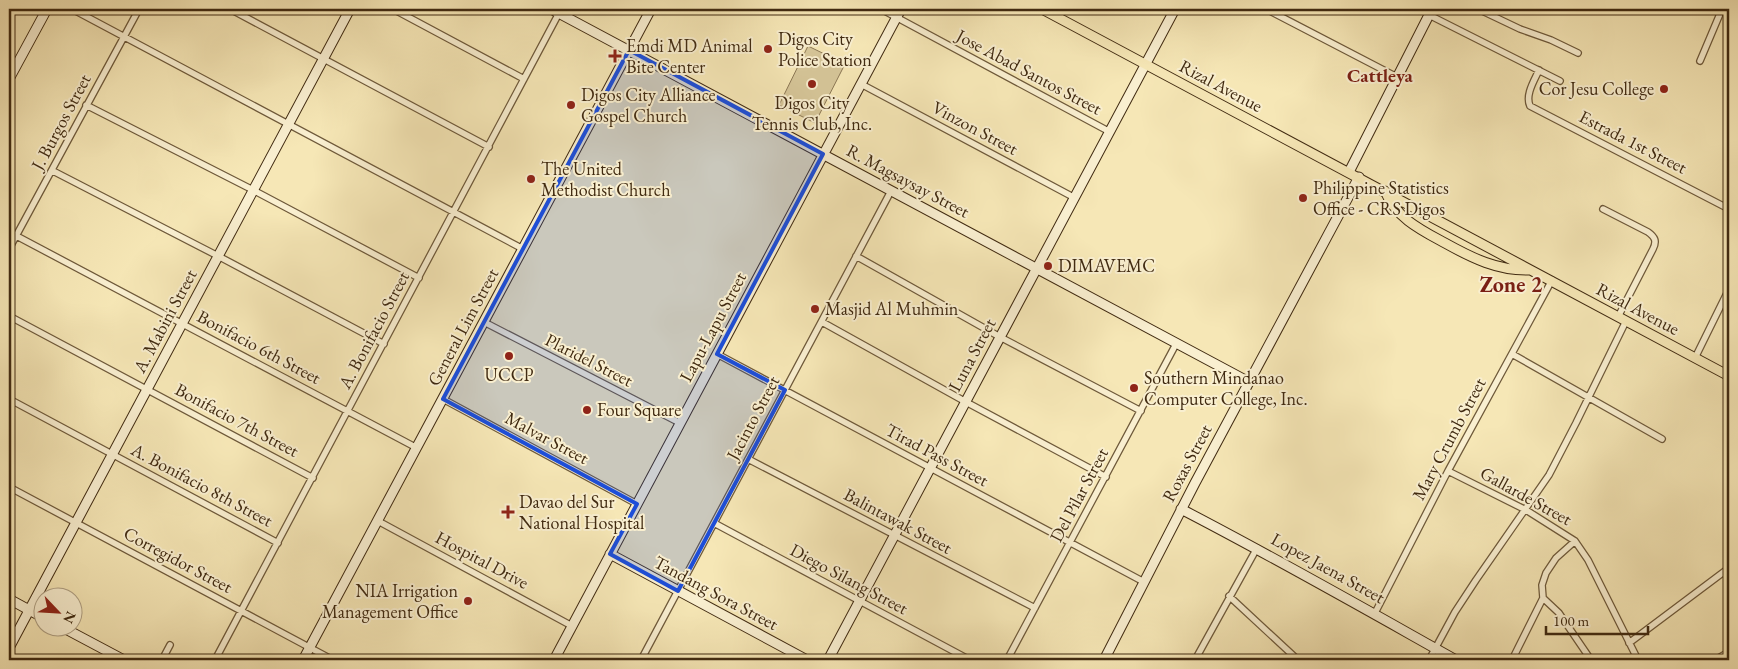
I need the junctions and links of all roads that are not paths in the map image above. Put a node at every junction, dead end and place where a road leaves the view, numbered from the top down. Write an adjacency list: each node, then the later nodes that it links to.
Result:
1 (47, 9): 25 (street)
2 (72, 9): 17 (street)
3 (139, 9): 17 (street, J. Burgos Street)
4 (230, 9): 20 (street)
5 (350, 9): 20 (street, A. Mabini Street)
6 (393, 9): 26 (street)
7 (651, 9): 18 (street, General Lim Street)
8 (881, 9): 16 (street, Jose Abad Santos Street)
9 (1042, 9): 22 (main road, Rizal Avenue)
10 (1176, 9): 22 (street, Luna Street)
11 (1266, 9): 24 (street)
12 (1478, 9): 19 (street)
13 (1722, 9): 21 (street)
14 (555, 11): 18 (street, R. Magsaysay Street); 26 (street, A. Bonifacio Street)
15 (1430, 12): 23 (street); 24 (street)
16 (898, 13): 28 (street, Lapu-Lapu Street); 31 (street, Jose Abad Santos Street)
17 (124, 37): 29 (street, J. Burgos Street); 30 (street)
18 (629, 50): 33 (street, R. Magsaysay Street); 47 (street, General Lim Street)
19 (1578, 54)
20 (323, 58): 30 (street, A. Mabini Street); 32 (street)
21 (1700, 61)
22 (1146, 65): 31 (street, Luna Street); 35 (main road, Rizal Avenue)
23 (1539, 70): 27 (street); 42 (street, Estrada 1st Street)
24 (1397, 77): 35 (street)
25 (9, 79)
26 (524, 79): 32 (street, A. Bonifacio Street)
27 (1560, 81)
28 (861, 84): 33 (street, Lapu-Lapu Street); 40 (street, Vinzon Street)
29 (86, 105): 34 (street, J. Burgos Street); 37 (street)
30 (288, 124): 37 (street, A. Mabini Street); 43 (street)
31 (1110, 132): 40 (street, Luna Street)
32 (489, 146): 43 (street, A. Bonifacio Street)
33 (823, 154): 38 (street, R. Magsaysay Street); 63 (street, Lapu-Lapu Street)
34 (52, 170): 45 (street, J. Burgos Street); 48 (street)
35 (1349, 172): 36 (main road, Rizal Avenue)
36 (1360, 177): 39 (main road, Rizal Avenue); 67 (street, Roxas Street)
37 (253, 190): 48 (street, A. Mabini Street); 52 (street)
38 (891, 191): 49 (street, Jacinto Street); 50 (street, R. Magsaysay Street)
39 (1385, 191): 51 (main road, Rizal Avenue); 51 (main road, Rizal Avenue)
40 (1075, 198): 50 (street, Luna Street)
41 (1603, 209): 56 (street)
42 (1729, 209)
43 (454, 212): 47 (street); 52 (street, A. Bonifacio Street)
44 (9, 232): 45 (street, Bonifacio 6th Street)
45 (16, 236): 46 (street, J. Burgos Street); 59 (street, Bonifacio 6th Street)
46 (9, 249)
47 (523, 249): 57 (street, General Lim Street)
48 (218, 256): 59 (street, A. Mabini Street); 61 (street)
49 (856, 256): 58 (street, Jacinto Street); 60 (street)
50 (1037, 269): 60 (street, Luna Street); 62 (street, R. Magsaysay Street)
51 (1532, 270): 53 (main road, Rizal Avenue)
52 (419, 278): 61 (street, A. Bonifacio Street)
53 (1552, 280): 56 (main road, Rizal Avenue); 64 (street, Mary Crumb Street)
54 (1729, 289): 65 (street)
55 (9, 316): 68 (street, Bonifacio 7th Street)
56 (1622, 319): 65 (main road, Rizal Avenue); 70 (street)
57 (484, 322): 72 (street, General Lim Street); 76 (street, Plaridel Street)
58 (822, 322): 69 (street, Jacinto Street); 73 (street)
59 (182, 323): 68 (street, A. Mabini Street); 75 (street, Bonifacio 6th Street)
60 (1000, 338): 73 (street, Luna Street); 74 (street)
61 (384, 344): 75 (street, A. Bonifacio Street)
62 (1176, 344): 67 (street, R. Magsaysay Street); 74 (street, Del Pilar Street)
63 (717, 354): 69 (street, Tirad Pass Street); 76 (street, Lapu-Lapu Street)
64 (1512, 354): 70 (street); 82 (street, Mary Crumb Street)
65 (1695, 358): 66 (main road, Rizal Avenue)
66 (1729, 376)
67 (1249, 382): 87 (street, Roxas Street)
68 (147, 390): 79 (street, A. Mabini Street); 84 (street, Bonifacio 7th Street)
69 (785, 390): 80 (street, Jacinto Street); 81 (street, Tirad Pass Street)
70 (1589, 398): 77 (street); 88 (street)
71 (9, 399): 79 (street, A. Bonifacio 8th Street)
72 (443, 399): 78 (street, General Lim Street); 86 (street, Malvar Street)
73 (966, 402): 81 (street, Luna Street); 83 (street)
74 (1141, 411): 83 (street, Del Pilar Street)
75 (348, 412): 78 (street, Bonifacio 6th Street); 84 (street, A. Bonifacio Street)
76 (680, 423): 86 (street, Lapu-Lapu Street)
77 (1662, 440)
78 (416, 448): 89 (street, General Lim Street)
79 (112, 454): 90 (street, A. Mabini Street); 95 (street, A. Bonifacio 8th Street)
80 (748, 459): 91 (street, Jacinto Street); 92 (street, Balintawak Street)
81 (931, 468): 92 (street, Luna Street); 94 (street, Tirad Pass Street)
82 (1448, 471): 88 (street, Gallarde Street); 109 (street, Mary Crumb Street)
83 (1106, 477): 94 (street, Del Pilar Street)
84 (313, 478): 95 (street, A. Bonifacio Street)
85 (9, 486): 90 (street, Corregidor Street)
86 (637, 504): 97 (street, Lapu-Lapu Street)
87 (1181, 509): 96 (street, Lopez Jaena Street); 99 (street, Roxas Street)
88 (1526, 510): 93 (street, Gallarde Street); 116 (street)
89 (378, 521): 110 (street, Hospital Drive); 115 (street, General Lim Street)
90 (76, 523): 106 (street, A. Mabini Street); 108 (street, Corregidor Street)
91 (714, 523): 100 (street, Jacinto Street); 104 (street, Diego Silang Street)
92 (894, 536): 104 (street, Luna Street); 105 (street, Balintawak Street)
93 (1575, 540): 102 (street); 112 (street, Gallarde Street)
94 (1070, 542): 99 (street, Tirad Pass Street); 105 (street, Del Pilar Street)
95 (278, 543): 108 (street, A. Bonifacio Street)
96 (1256, 548): 101 (street); 109 (street, Lopez Jaena Street)
97 (610, 554): 100 (street, Tandang Sora Street); 110 (street, Lapu-Lapu Street)
98 (1729, 568): 112 (street)
99 (1144, 582): 130 (street, Roxas Street)
100 (678, 591): 118 (street, Jacinto Street); 126 (street, Tandang Sora Street)
101 (1229, 596): 131 (street); 132 (street)
102 (1542, 598): 135 (street); 136 (street)
103 (9, 599): 106 (street)
104 (859, 602): 127 (street, Luna Street); 128 (street, Diego Silang Street)
105 (1035, 608): 129 (street, Del Pilar Street)
106 (29, 610): 107 (street); 114 (street, A. Mabini Street)
107 (32, 612)
108 (242, 612): 115 (street, Corregidor Street); 122 (street, A. Bonifacio Street)
109 (1375, 613): 116 (street, Lopez Jaena Street)
110 (572, 626): 125 (street, Lapu-Lapu Street)
111 (79, 636): 120 (street)
112 (1629, 643): 119 (street, Gallarde Street)
113 (170, 645): 121 (street)
114 (9, 648)
115 (310, 648): 123 (street, General Lim Street); 124 (street, Corregidor Street)
116 (1436, 649): 133 (street); 134 (street, Lopez Jaena Street)
117 (1729, 652): 138 (street)
118 (644, 659)
119 (1637, 659): 137 (street)
120 (124, 660)
121 (162, 660)
122 (215, 660)
123 (304, 660)
124 (333, 660)
125 (554, 660)
126 (807, 660)
127 (828, 660)
128 (970, 660)
129 (1007, 660)
130 (1104, 660)
131 (1195, 660)
132 (1298, 660)
133 (1429, 660)
134 (1456, 660)
135 (1512, 660)
136 (1591, 660)
137 (1626, 660)
138 (1716, 660)

